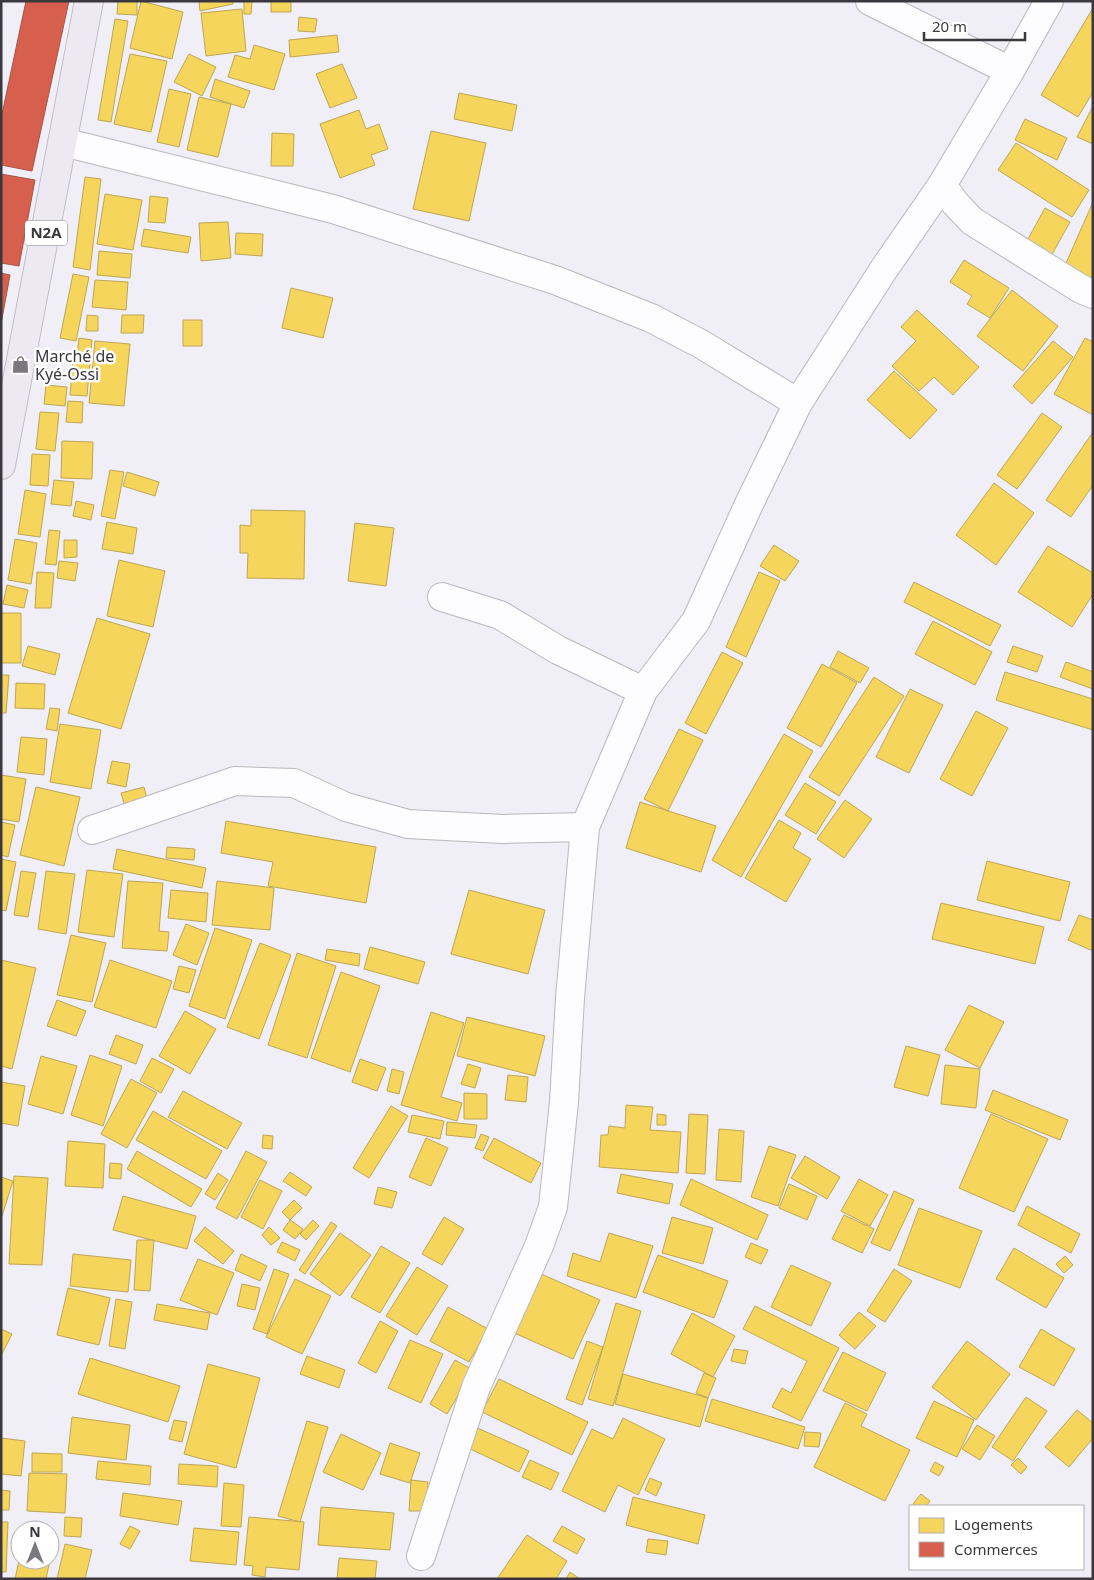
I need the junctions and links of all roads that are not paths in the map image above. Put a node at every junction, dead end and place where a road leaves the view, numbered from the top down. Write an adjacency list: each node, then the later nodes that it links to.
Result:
1 (89, 1): 5 (highway, N2A)
2 (870, 1): 4 (street)
3 (1049, 1): 4 (street)
4 (1010, 71): 6 (street)
5 (63, 142): 8 (street); 9 (highway, N2A)
6 (942, 185): 7 (street); 8 (street)
7 (1093, 294)
8 (798, 403): 11 (street)
9 (1, 465)
10 (442, 597): 11 (street)
11 (643, 691): 12 (street)
12 (585, 827): 13 (street); 14 (street)
13 (92, 830)
14 (421, 1556)

